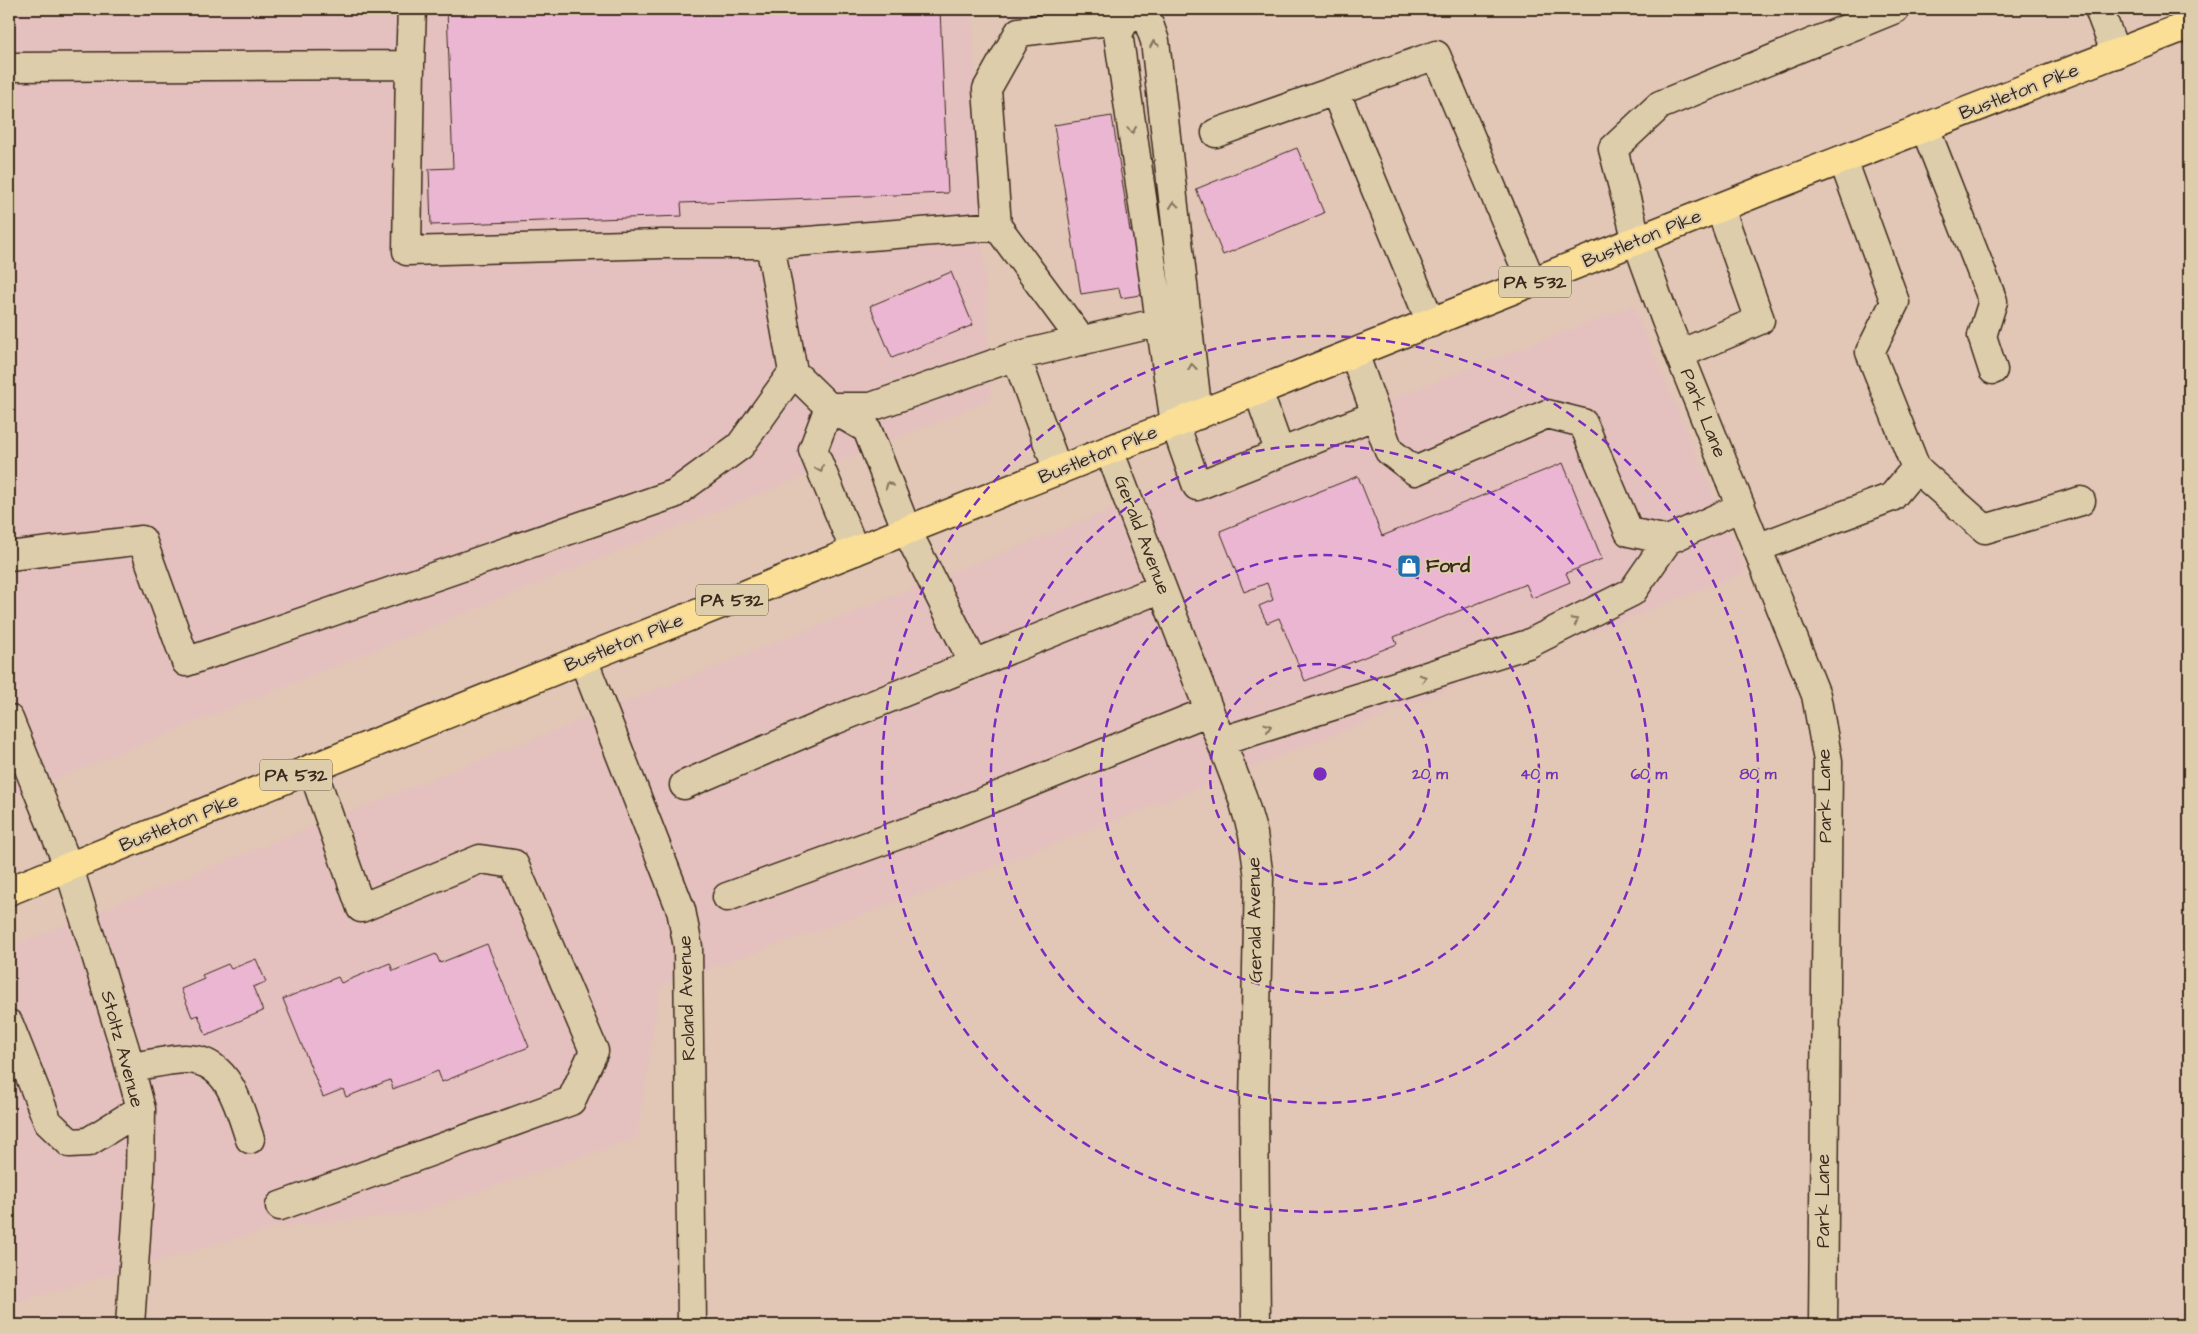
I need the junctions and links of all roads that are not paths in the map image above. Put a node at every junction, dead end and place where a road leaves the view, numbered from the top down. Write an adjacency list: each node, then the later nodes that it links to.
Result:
1 (412, 9): 7 (street)
2 (1895, 9): 15 (street, Park Lane)
3 (2100, 9): 6 (street)
4 (1126, 18): 14 (street); 18 (street, one-way to 4); 19 (street, one-way to 19)
5 (2189, 25): 6 (main road, Bustleton Pike / PA 532)
6 (2116, 54): 10 (main road, Bustleton Pike / PA 532)
7 (410, 65): 8 (street); 16 (street)
8 (9, 67)
9 (1335, 91): 11 (street); 17 (street); 20 (street)
10 (1924, 128): 12 (main road, Bustleton Pike / PA 532); 25 (street)
11 (1216, 133)
12 (1843, 160): 13 (main road, Bustleton Pike / PA 532); 33 (street)
13 (1720, 208): 15 (main road, Bustleton Pike / PA 532); 23 (street)
14 (997, 226): 16 (street); 21 (street)
15 (1637, 241): 17 (main road, Bustleton Pike / PA 532); 23 (street, Park Lane)
16 (770, 244): 26 (street)
17 (1532, 283): 20 (main road, Bustleton Pike / PA 532)
18 (1187, 319): 19 (street); 30 (street, one-way to 18)
19 (1160, 322): 21 (street); 30 (street)
20 (1431, 323): 22 (main road, Bustleton Pike / PA 532)
21 (1082, 341): 24 (street)
22 (1354, 353): 27 (main road, Bustleton Pike / PA 532); 29 (street)
23 (1680, 354): 36 (street, Park Lane)
24 (1016, 356): 28 (street); 34 (street)
25 (1993, 370)
26 (793, 372): 28 (street); 41 (street)
27 (1258, 391): 30 (main road, Bustleton Pike / PA 532); 32 (street)
28 (829, 407): 37 (street, one-way to 28); 40 (street, one-way to 40)
29 (1376, 415): 32 (street); 38 (street)
30 (1187, 420): 31 (main road, Bustleton Pike / PA 532); 32 (street)
31 (1109, 450): 34 (main road, Bustleton Pike / PA 532); 42 (street, Gerald Avenue)
32 (1280, 453)
33 (1916, 468): 35 (street); 39 (street)
34 (1058, 471): 37 (main road, Bustleton Pike / PA 532)
35 (2080, 501)
36 (1741, 507): 38 (street); 39 (street, Park Lane)
37 (907, 530): 40 (main road, Bustleton Pike / PA 532); 44 (street)
38 (1668, 540): 47 (street, one-way to 38)
39 (1757, 548): 62 (street, Park Lane)
40 (855, 551): 43 (main road, Bustleton Pike / PA 532)
41 (9, 556)
42 (1162, 588): 44 (street); 45 (street, Gerald Avenue)
43 (582, 659): 49 (main road, Bustleton Pike / PA 532); 60 (street, Roland Avenue)
44 (974, 664): 50 (street)
45 (1209, 711): 47 (street, Gerald Avenue); 53 (street)
46 (9, 719): 48 (street, Stoltz Avenue)
47 (1222, 741): 61 (street, Gerald Avenue)
48 (17, 763): 51 (street, Stoltz Avenue)
49 (312, 768): 51 (main road, Bustleton Pike / PA 532); 58 (street)
50 (684, 784)
51 (70, 868): 52 (main road, Bustleton Pike / PA 532); 55 (street, Stoltz Avenue)
52 (9, 891)
53 (727, 897)
54 (9, 1024): 56 (street)
55 (130, 1067): 56 (street, Stoltz Avenue); 57 (street)
56 (140, 1109): 59 (street, Stoltz Avenue)
57 (250, 1139)
58 (280, 1206)
59 (130, 1325)
60 (692, 1325)
61 (1256, 1325)
62 (1823, 1325)

